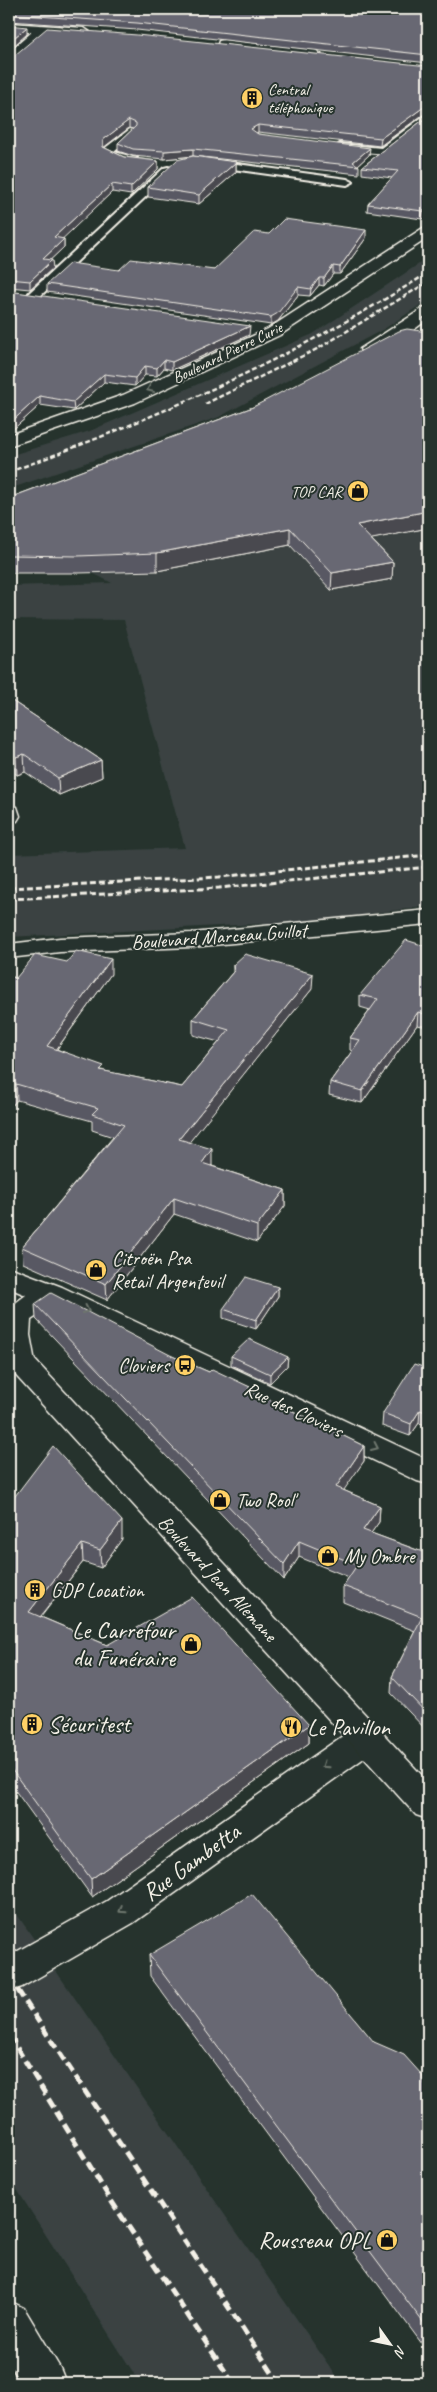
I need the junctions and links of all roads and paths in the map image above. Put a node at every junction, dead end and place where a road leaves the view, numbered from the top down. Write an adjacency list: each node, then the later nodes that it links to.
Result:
1 (9, 27): 2 (street)
2 (43, 30): 3 (street); 6 (street)
3 (99, 33)
4 (214, 44): 5 (street)
5 (331, 56)
6 (9, 58)
7 (428, 116): 10 (lane)
8 (130, 132): 11 (lane)
9 (325, 145): 10 (lane)
10 (383, 152): 12 (lane)
11 (182, 163): 13 (lane); 15 (lane)
12 (369, 164)
13 (347, 182)
14 (428, 231): 19 (street, Boulevard Pierre Curie)
15 (25, 295): 16 (street)
16 (53, 299)
17 (428, 312): 20 (street)
18 (249, 328): 19 (street)
19 (274, 332): 23 (street, Boulevard Pierre Curie, one-way to 23)
20 (393, 336): 21 (street); 22 (street)
21 (420, 340)
22 (350, 358)
23 (9, 441)
24 (9, 812): 25 (street)
25 (9, 816)
26 (428, 918): 27 (street, Boulevard Marceau Guillot)
27 (9, 951)
28 (9, 1277): 29 (street, Rue des Cloviers)
29 (52, 1294): 30 (street); 31 (street, Rue des Cloviers, one-way to 31)
30 (14, 1356): 32 (street, Boulevard Jean Allemane)
31 (428, 1472)
32 (366, 1738): 33 (street, Boulevard Jean Allemane); 34 (street, Rue Gambetta, one-way to 34)
33 (428, 1805)
34 (9, 1975)
35 (9, 2322): 36 (street)
36 (45, 2383)

